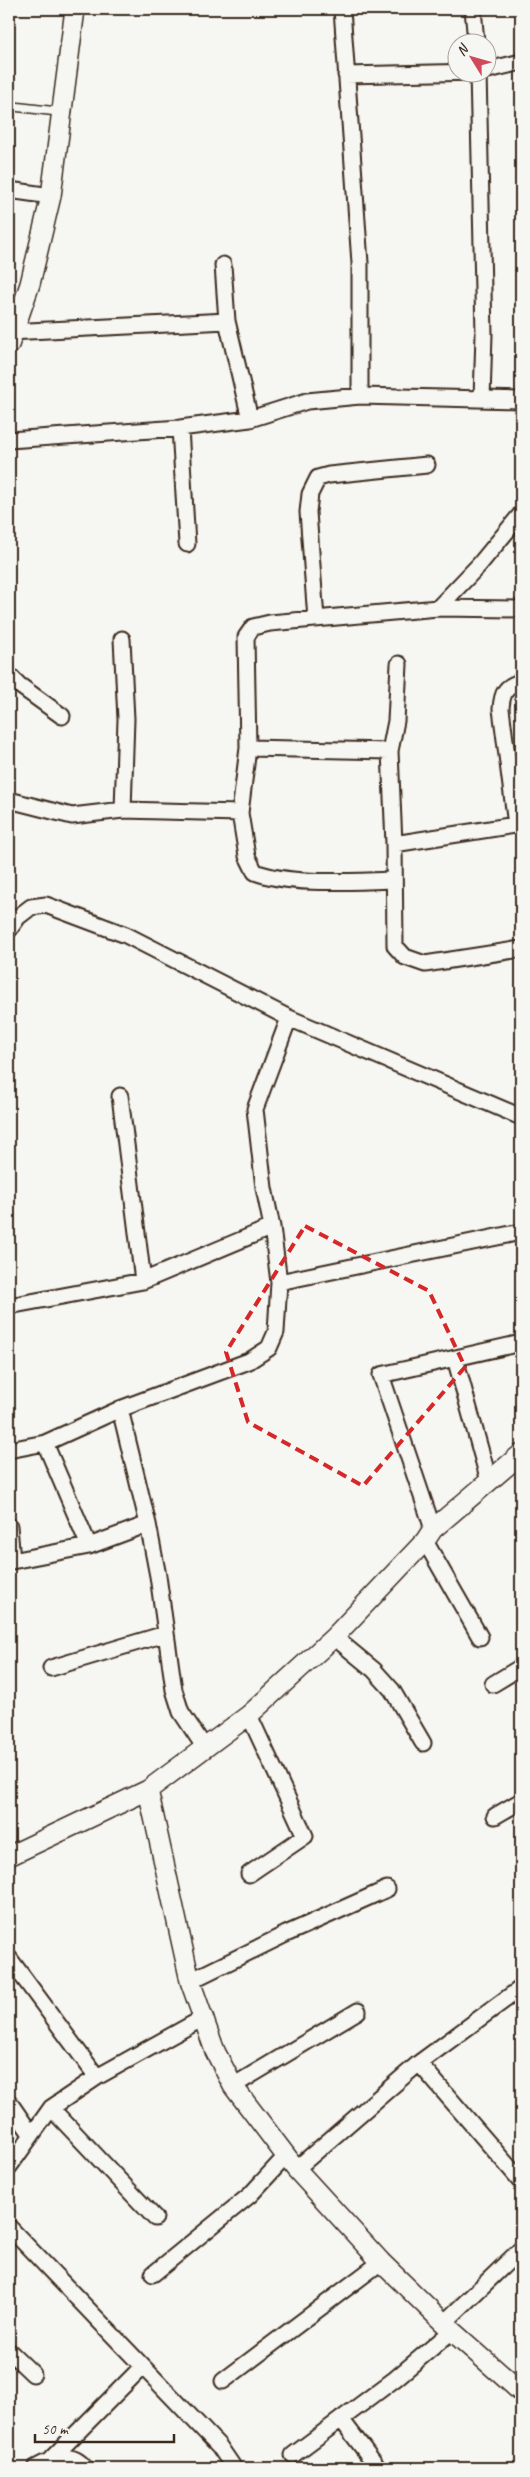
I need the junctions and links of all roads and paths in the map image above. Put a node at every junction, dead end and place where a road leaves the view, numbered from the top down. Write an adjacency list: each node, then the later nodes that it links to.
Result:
1 (75, 9): 11 (street)
2 (342, 9): 8 (street)
3 (473, 9): 4 (street)
4 (475, 32)
5 (521, 62): 6 (street)
6 (498, 68)
7 (448, 73): 8 (street)
8 (346, 75): 17 (street)
9 (477, 82): 18 (street)
10 (9, 106): 11 (lane)
11 (62, 112): 13 (street)
12 (9, 190): 13 (street)
13 (51, 196): 16 (street)
14 (223, 265): 15 (street)
15 (227, 321): 16 (street); 20 (street)
16 (10, 337)
17 (360, 396): 18 (street); 20 (street)
18 (482, 399): 19 (street)
19 (521, 400)
20 (250, 419): 21 (street)
21 (180, 428): 22 (street); 25 (street)
22 (9, 440)
23 (427, 465): 28 (street)
24 (521, 514): 26 (street)
25 (187, 544)
26 (438, 608): 27 (street); 28 (street)
27 (521, 609)
28 (316, 618): 34 (street)
29 (122, 638): 37 (street)
30 (398, 664): 35 (street)
31 (9, 675): 33 (street)
32 (521, 682): 39 (street)
33 (62, 716)
34 (248, 748): 35 (street); 38 (street)
35 (390, 751): 40 (street)
36 (9, 800): 37 (street)
37 (123, 810): 38 (street)
38 (240, 813): 41 (street)
39 (519, 825): 40 (street)
40 (394, 844): 41 (street)
41 (394, 880): 43 (street)
42 (9, 930): 44 (street)
43 (521, 949)
44 (289, 1018): 46 (street); 47 (street)
45 (120, 1096): 49 (street)
46 (521, 1117)
47 (272, 1227): 49 (street); 50 (street)
48 (521, 1232): 50 (street)
49 (142, 1281): 51 (street)
50 (279, 1282): 54 (street)
51 (9, 1306)
52 (521, 1343): 53 (street)
53 (455, 1358): 58 (street); 61 (street)
54 (120, 1409): 55 (street); 59 (street)
55 (45, 1443): 56 (street); 62 (street)
56 (9, 1450)
57 (520, 1459): 58 (street)
58 (489, 1481): 61 (street)
59 (148, 1524): 62 (street); 63 (street)
60 (9, 1526): 62 (street)
61 (429, 1535): 64 (street); 65 (street)
62 (89, 1546)
63 (165, 1634): 67 (street); 71 (street)
64 (334, 1637): 69 (street); 70 (street)
65 (480, 1637)
66 (521, 1667): 68 (street)
67 (51, 1668)
68 (493, 1684)
69 (249, 1715): 71 (street); 76 (street)
70 (423, 1743)
71 (205, 1748): 72 (street)
72 (148, 1790): 75 (street); 79 (street)
73 (521, 1801): 74 (street)
74 (495, 1816)
75 (10, 1853)
76 (249, 1874)
77 (387, 1889): 79 (street)
78 (9, 1958): 84 (street)
79 (190, 1981): 82 (street)
80 (521, 1988): 83 (street)
81 (358, 2011): 85 (street)
82 (205, 2018): 84 (street); 85 (street)
83 (419, 2063): 89 (street); 91 (street)
84 (97, 2077): 87 (street)
85 (233, 2086): 89 (street)
86 (9, 2102): 88 (street)
87 (51, 2108): 88 (street); 92 (street)
88 (31, 2134): 90 (street)
89 (291, 2162): 95 (street); 96 (street)
90 (9, 2167)
91 (521, 2181)
92 (155, 2218)
93 (9, 2227): 99 (street)
94 (521, 2249): 97 (street)
95 (381, 2262): 97 (street); 101 (street)
96 (153, 2274)
97 (448, 2327): 102 (street); 103 (street)
98 (9, 2351): 100 (street)
99 (142, 2367): 105 (street); 108 (street)
100 (33, 2374)
101 (223, 2381)
102 (521, 2392)
103 (341, 2419): 104 (street); 109 (street)
104 (292, 2455)
105 (51, 2459): 106 (street); 107 (street)
106 (34, 2468)
107 (85, 2468)
108 (234, 2468)
109 (378, 2468)

